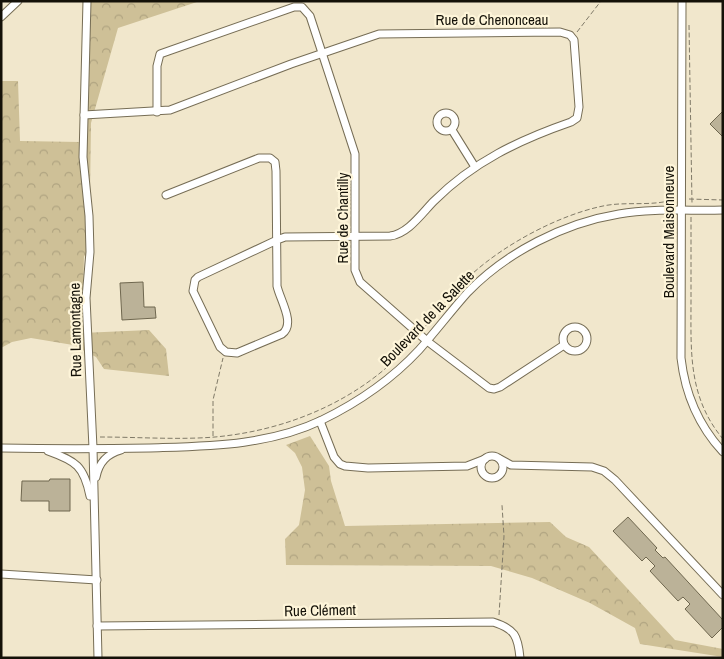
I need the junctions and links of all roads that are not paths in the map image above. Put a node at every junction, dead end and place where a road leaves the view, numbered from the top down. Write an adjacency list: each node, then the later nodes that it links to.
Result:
1 (18, 1): 4 (street)
2 (86, 1): 7 (street, Rue Lamontagne)
3 (682, 1): 12 (street, Boulevard Maisonneuve)
4 (1, 16)
5 (323, 54): 6 (street, Rue de Chenonceau); 6 (street, Rue de Chantilly); 9 (street, Rue de Chenonceau); 13 (street, Rue de Chantilly)
6 (157, 112): 7 (street, Rue de Chenonceau)
7 (84, 115): 19 (street, Rue Lamontagne)
8 (452, 130): 9 (street)
9 (475, 167): 13 (street, Rue de Chenonceau)
10 (166, 195): 14 (street)
11 (723, 210): 12 (street, Boulevard de la Salette)
12 (683, 211): 15 (street, Boulevard de la Salette); 22 (street, Boulevard Maisonneuve)
13 (355, 237): 14 (street, Rue de Chenonceau); 15 (street, Rue de Chantilly)
14 (277, 240): 14 (street)
15 (427, 340): 16 (street, Rue de Chantilly); 17 (street, Boulevard de la Salette)
16 (564, 345)
17 (320, 421): 20 (street, Boulevard de la Salette); 25 (street)
18 (1, 448): 21 (street, Boulevard de la Salette)
19 (93, 448): 20 (street, Boulevard de la Salette); 21 (street, Boulevard de la Salette); 29 (street, Rue Lamontagne)
20 (129, 448): 29 (street)
21 (43, 449): 30 (street)
22 (723, 452)
23 (486, 459): 24 (street); 25 (street); 28 (street)
24 (500, 459): 26 (street); 27 (street)
25 (467, 466): 28 (street)
26 (520, 466): 27 (street); 33 (street)
27 (502, 473): 28 (street)
28 (483, 474)
29 (94, 492): 30 (street, Rue Lamontagne)
30 (94, 514): 32 (street, Rue Lamontagne)
31 (1, 574): 32 (street)
32 (97, 580): 34 (street, Rue Lamontagne)
33 (723, 595)
34 (98, 626): 35 (street, Rue Lamontagne); 36 (street, Rue Clément)
35 (98, 658)
36 (520, 658)

